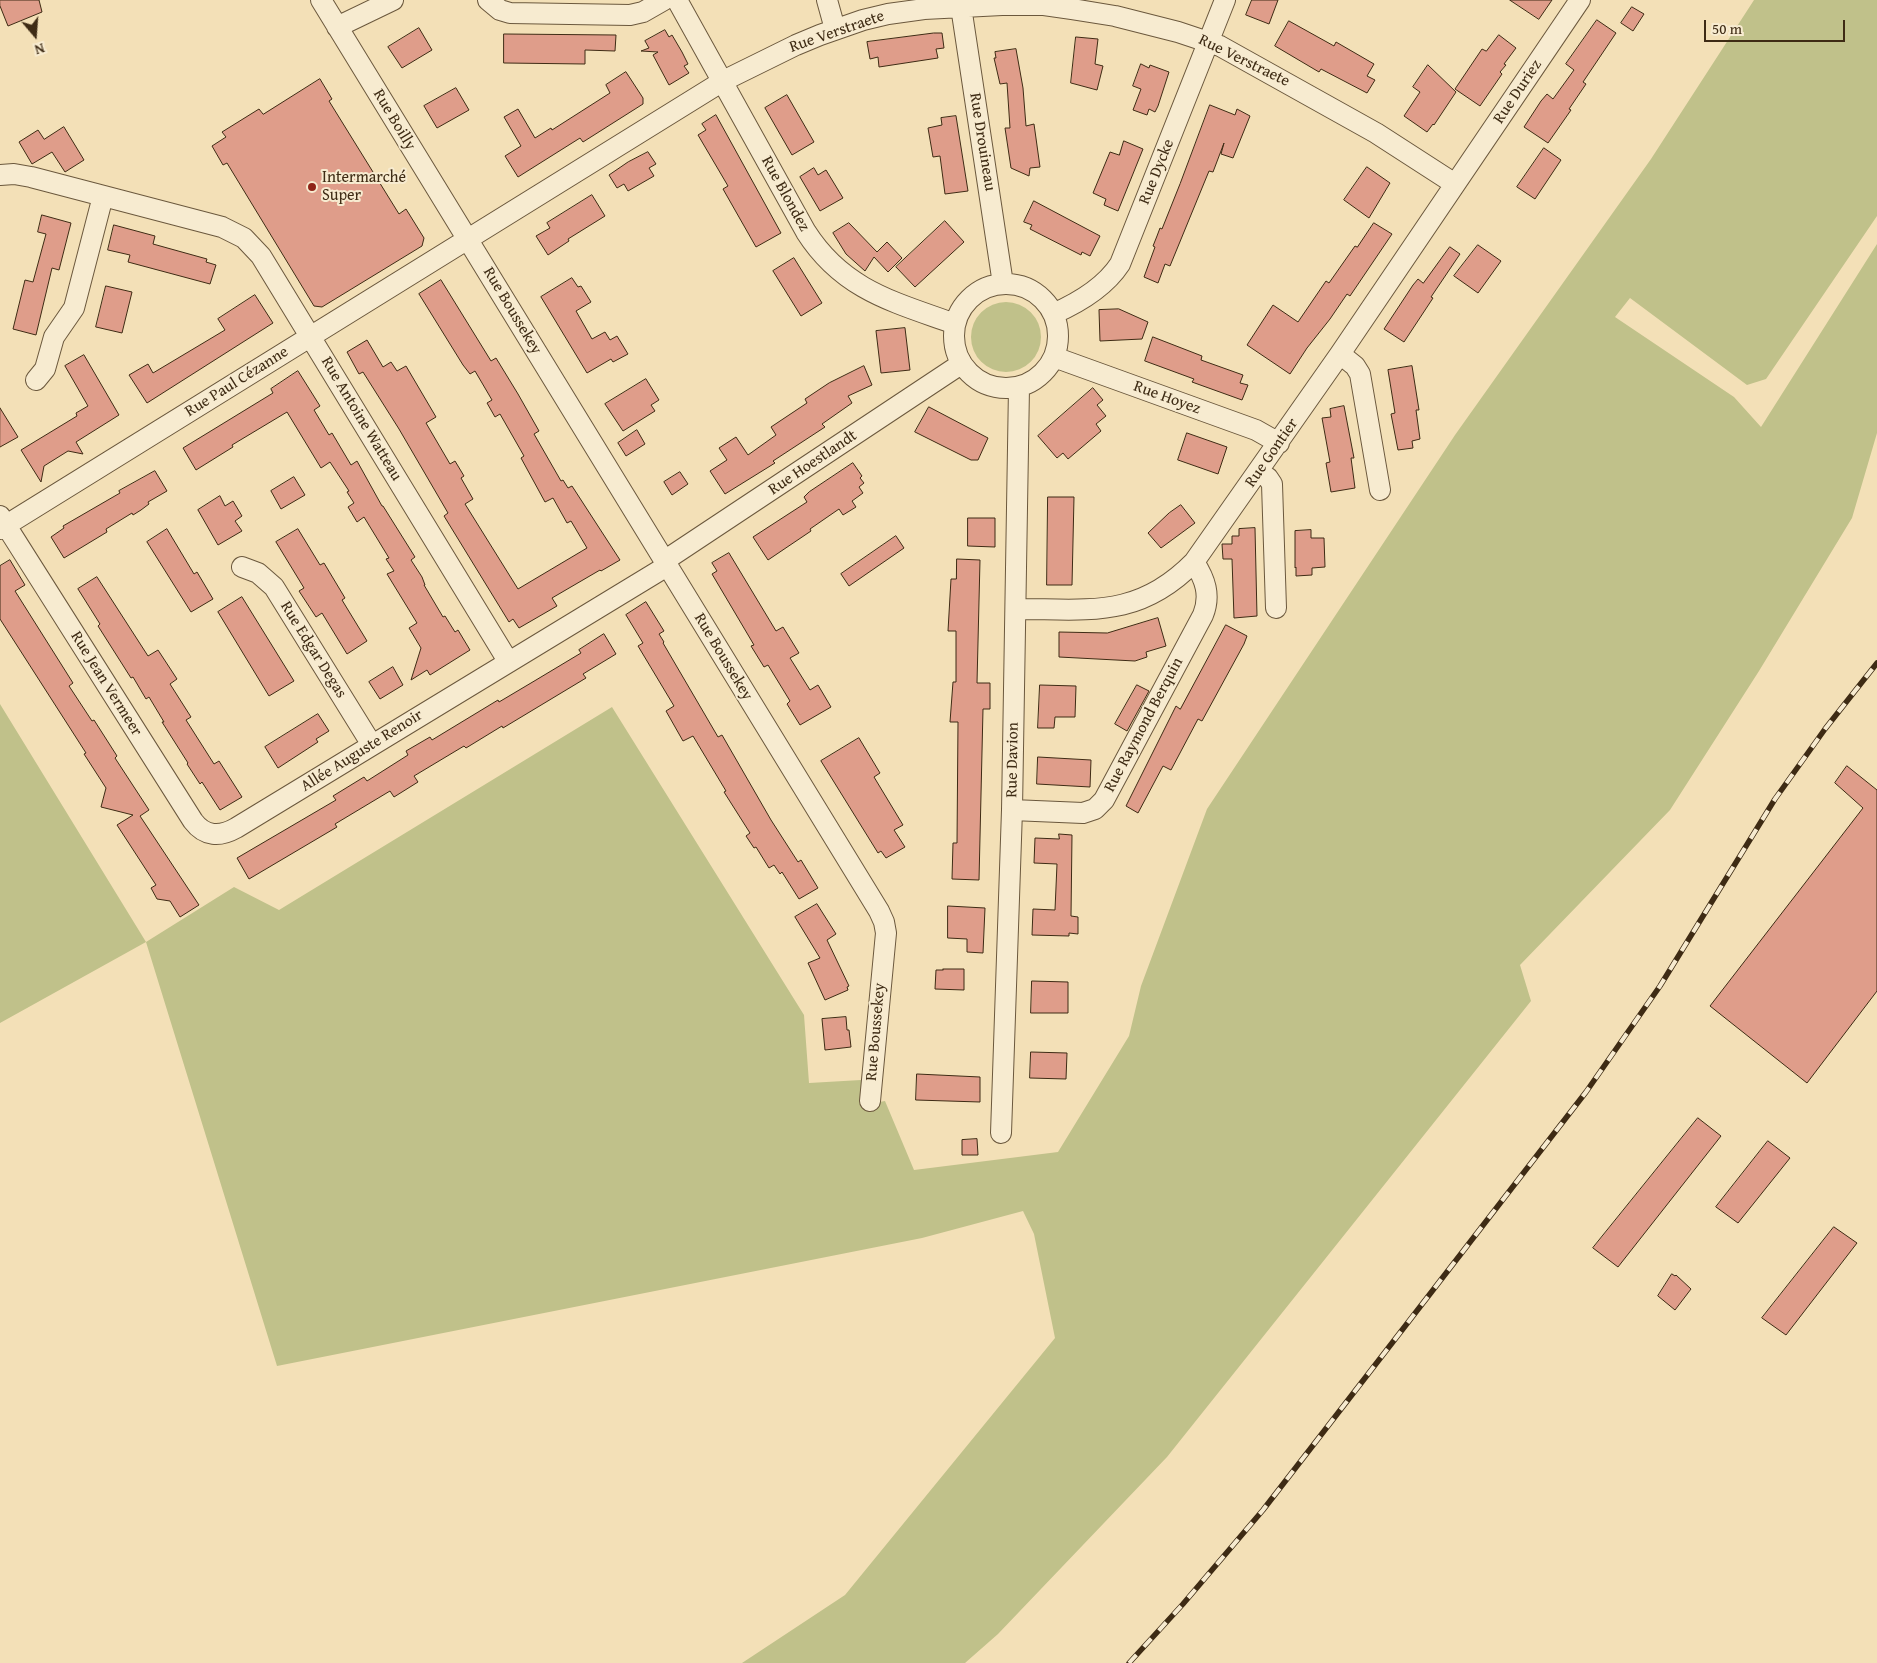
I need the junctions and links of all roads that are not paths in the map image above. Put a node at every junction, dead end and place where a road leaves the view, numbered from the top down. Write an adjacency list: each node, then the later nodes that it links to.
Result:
1 (321, 0): 11 (street, Rue Boilly)
2 (393, 0): 11 (street)
3 (488, 0): 4 (street)
4 (664, 0)
5 (677, 0): 14 (street, Rue Blondez)
6 (827, 0): 12 (street)
7 (1224, 0): 13 (street, Rue Dycke)
8 (1580, 0): 16 (street, Rue Duriez)
9 (961, 3): 10 (street, Rue Verstraete); 12 (street, Rue Verstraete); 19 (street, Rue Drouineau)
10 (1073, 4): 13 (street, Rue Verstraete)
11 (337, 27): 18 (street, Rue Boilly)
12 (835, 29): 14 (street, Rue Verstraete)
13 (1208, 41): 16 (street, Rue Verstraete); 20 (street, Rue Dycke)
14 (723, 81): 18 (street, Rue Verstraete); 21 (street, Rue Blondez)
15 (0, 175): 17 (street, Rue Antoine Watteau)
16 (1455, 184): 23 (street, Rue Gontier)
17 (103, 196): 22 (street, Rue Antoine Watteau); 26 (street)
18 (468, 240): 22 (street, Rue Paul Cézanne); 33 (street, Rue Boussekey)
19 (1003, 284): 20 (street); 21 (street)
20 (1053, 314): 24 (street)
21 (955, 324): 25 (street)
22 (311, 336): 31 (street, Rue Paul Cézanne); 37 (street, Rue Antoine Watteau)
23 (1340, 354): 28 (street, Rue Gontier); 30 (street)
24 (1054, 357): 27 (street); 28 (street, Rue Hoyez)
25 (961, 364): 27 (street); 33 (street, Rue Hoestlandt)
26 (36, 380)
27 (1019, 387): 36 (street, Rue Davion)
28 (1279, 443): 29 (street, Rue Gontier)
29 (1258, 472): 32 (street, Rue Gontier); 35 (street)
30 (1380, 490)
31 (2, 523): 40 (street, Rue Jean Vermeer)
32 (1194, 562): 36 (street, Rue Gontier); 39 (street, Rue Raymond Berquin)
33 (666, 563): 37 (street); 41 (street, Rue Boussekey)
34 (242, 567): 38 (street, Rue Edgar Degas)
35 (1276, 608)
36 (1016, 609): 39 (street, Rue Davion)
37 (508, 661): 38 (street, Allée Auguste Renoir)
38 (372, 745): 40 (street, Allée Auguste Renoir)
39 (1012, 810): 42 (street, Rue Davion)
40 (214, 835)
41 (870, 1101)
42 (1002, 1133)

